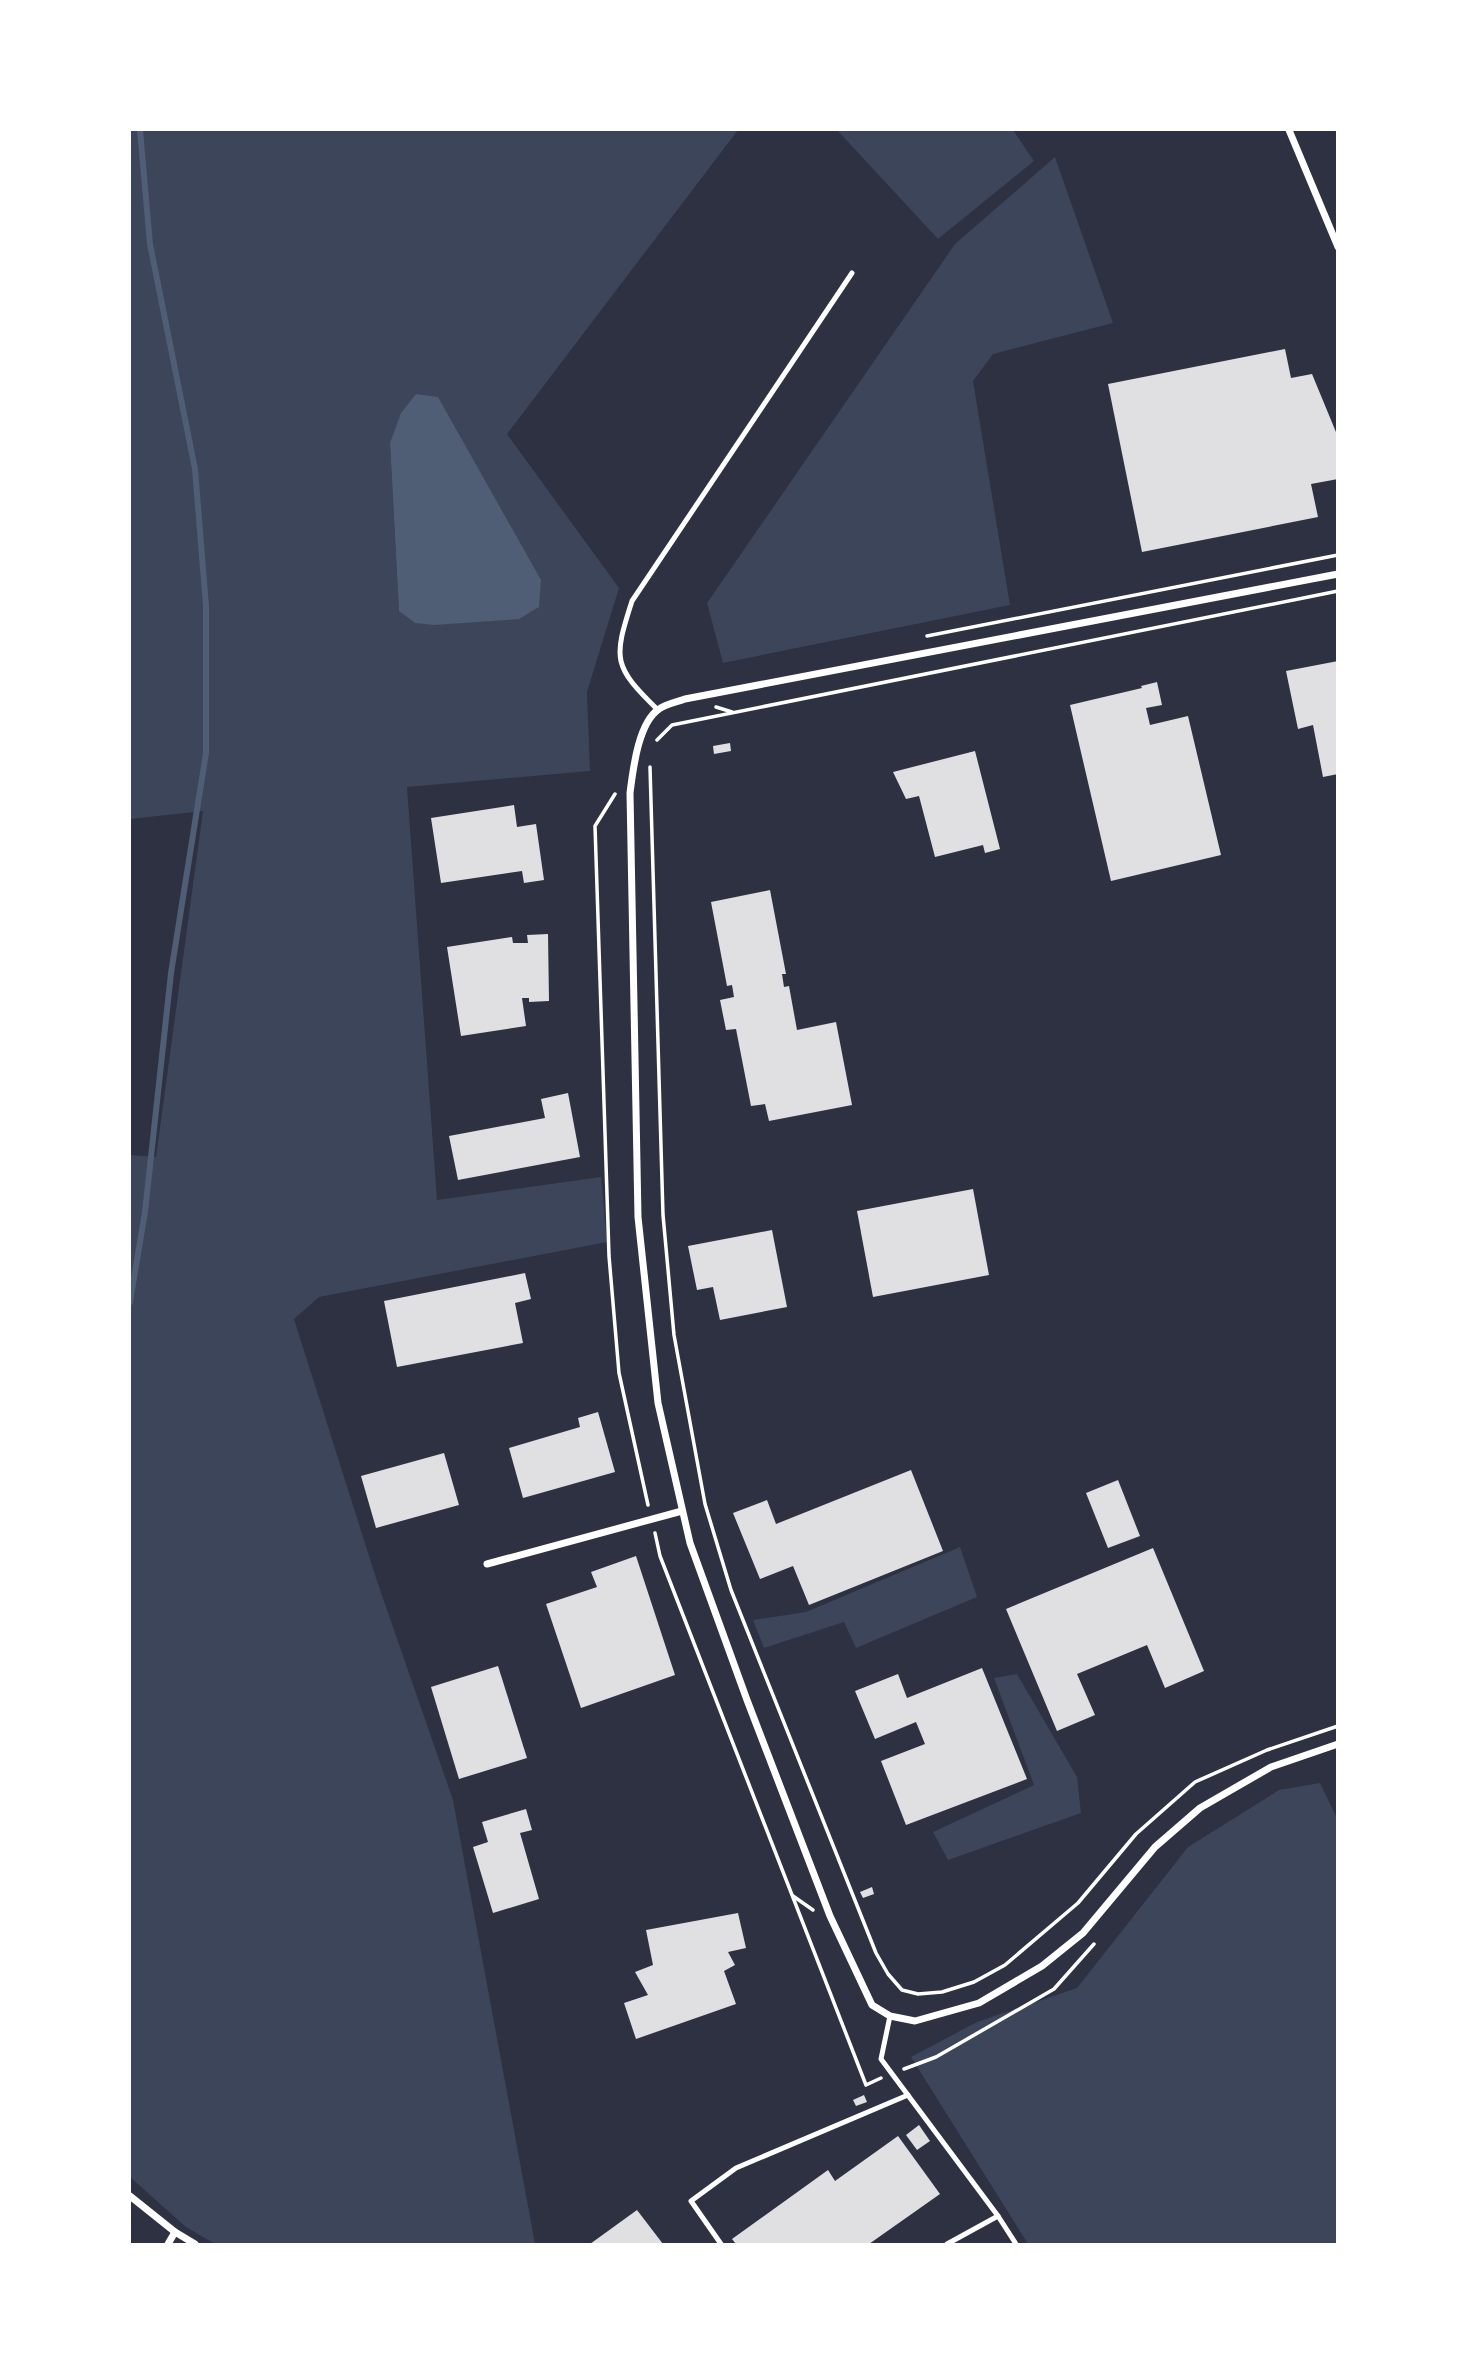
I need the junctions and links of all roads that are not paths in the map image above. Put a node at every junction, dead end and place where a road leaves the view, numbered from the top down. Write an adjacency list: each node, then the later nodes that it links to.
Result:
1 (1289, 130): 2 (street)
2 (1338, 247)
3 (852, 273): 5 (lane)
4 (1338, 574): 5 (street)
5 (657, 710): 6 (street)
6 (682, 1511): 7 (street); 9 (street)
7 (487, 1564)
8 (1338, 1744): 9 (street)
9 (890, 2016): 10 (lane)
10 (908, 2095): 12 (lane); 16 (lane)
11 (130, 2196): 13 (street)
12 (998, 2216): 17 (lane); 18 (lane)
13 (175, 2232): 14 (street); 15 (street)
14 (168, 2245)
15 (195, 2245)
16 (721, 2245)
17 (947, 2245)
18 (1016, 2245)

